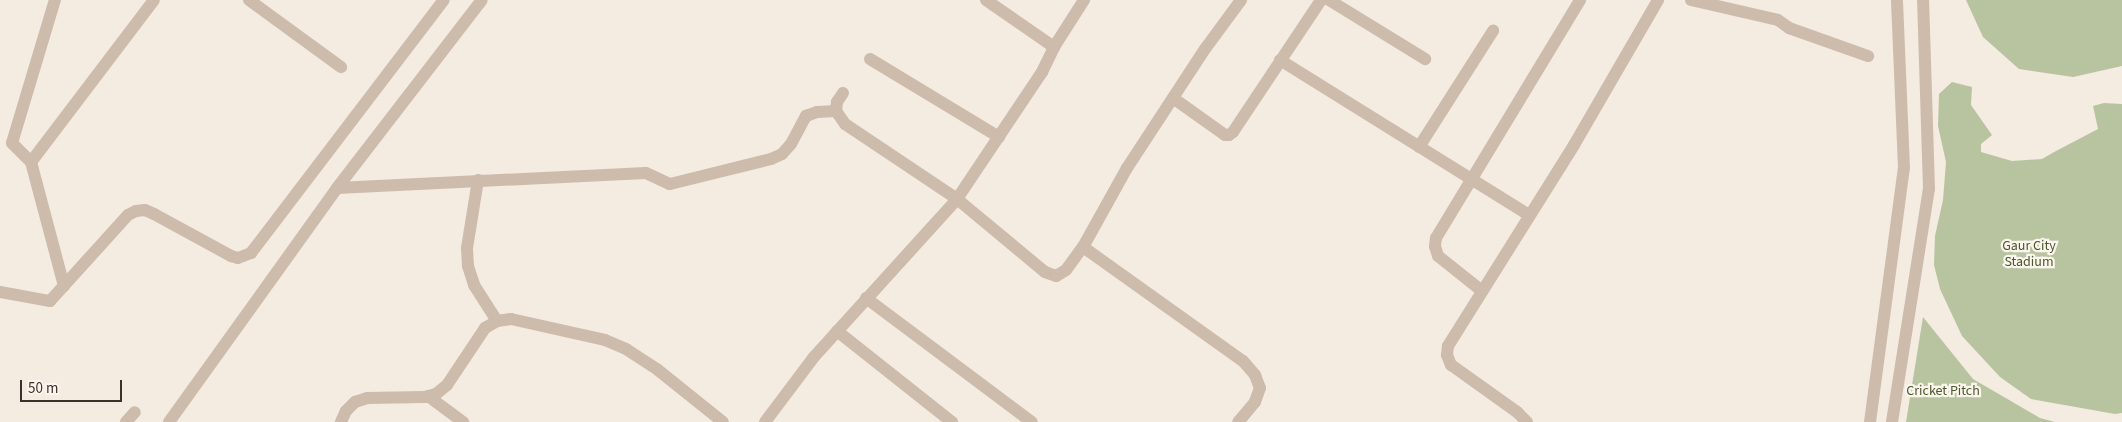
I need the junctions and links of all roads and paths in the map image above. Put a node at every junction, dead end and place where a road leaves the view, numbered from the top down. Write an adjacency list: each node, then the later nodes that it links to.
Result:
1 (55, 0): 28 (street)
2 (154, 0): 28 (street)
3 (249, 0): 22 (street)
4 (444, 0): 35 (street)
5 (482, 0): 31 (street)
6 (986, 0): 17 (street)
7 (1084, 0): 17 (street)
8 (1241, 0): 24 (street)
9 (1321, 0): 21 (street)
10 (1330, 0): 20 (street)
11 (1580, 0): 30 (street)
12 (1658, 0): 33 (street)
13 (1691, 0): 18 (street)
14 (1897, 0): 53 (street)
15 (1923, 0): 54 (street)
16 (1493, 31): 27 (street)
17 (1054, 47): 26 (street)
18 (1868, 56)
19 (870, 59): 26 (street)
20 (1425, 59)
21 (1280, 60): 24 (street); 27 (street)
22 (341, 67)
23 (843, 93): 25 (street)
24 (1172, 98): 34 (street)
25 (836, 111): 29 (street); 32 (street)
26 (998, 137): 32 (street)
27 (1419, 146): 30 (street)
28 (31, 162): 35 (street)
29 (478, 180): 31 (street); 39 (street)
30 (1472, 180): 33 (street); 36 (street)
31 (337, 188): 44 (street)
32 (957, 199): 34 (street); 38 (street)
33 (1529, 215): 36 (street)
34 (1083, 247): 51 (street)
35 (64, 286): 37 (street)
36 (1482, 291): 52 (street)
37 (0, 292)
38 (866, 298): 40 (street); 50 (street)
39 (496, 321): 41 (street); 47 (street)
40 (837, 331): 48 (street); 49 (street)
41 (428, 396): 45 (street); 46 (street)
42 (135, 412): 43 (street)
43 (126, 422)
44 (169, 422)
45 (341, 422)
46 (463, 422)
47 (723, 422)
48 (765, 422)
49 (952, 422)
50 (1032, 422)
51 (1238, 422)
52 (1527, 422)
53 (1870, 422)
54 (1892, 422)

